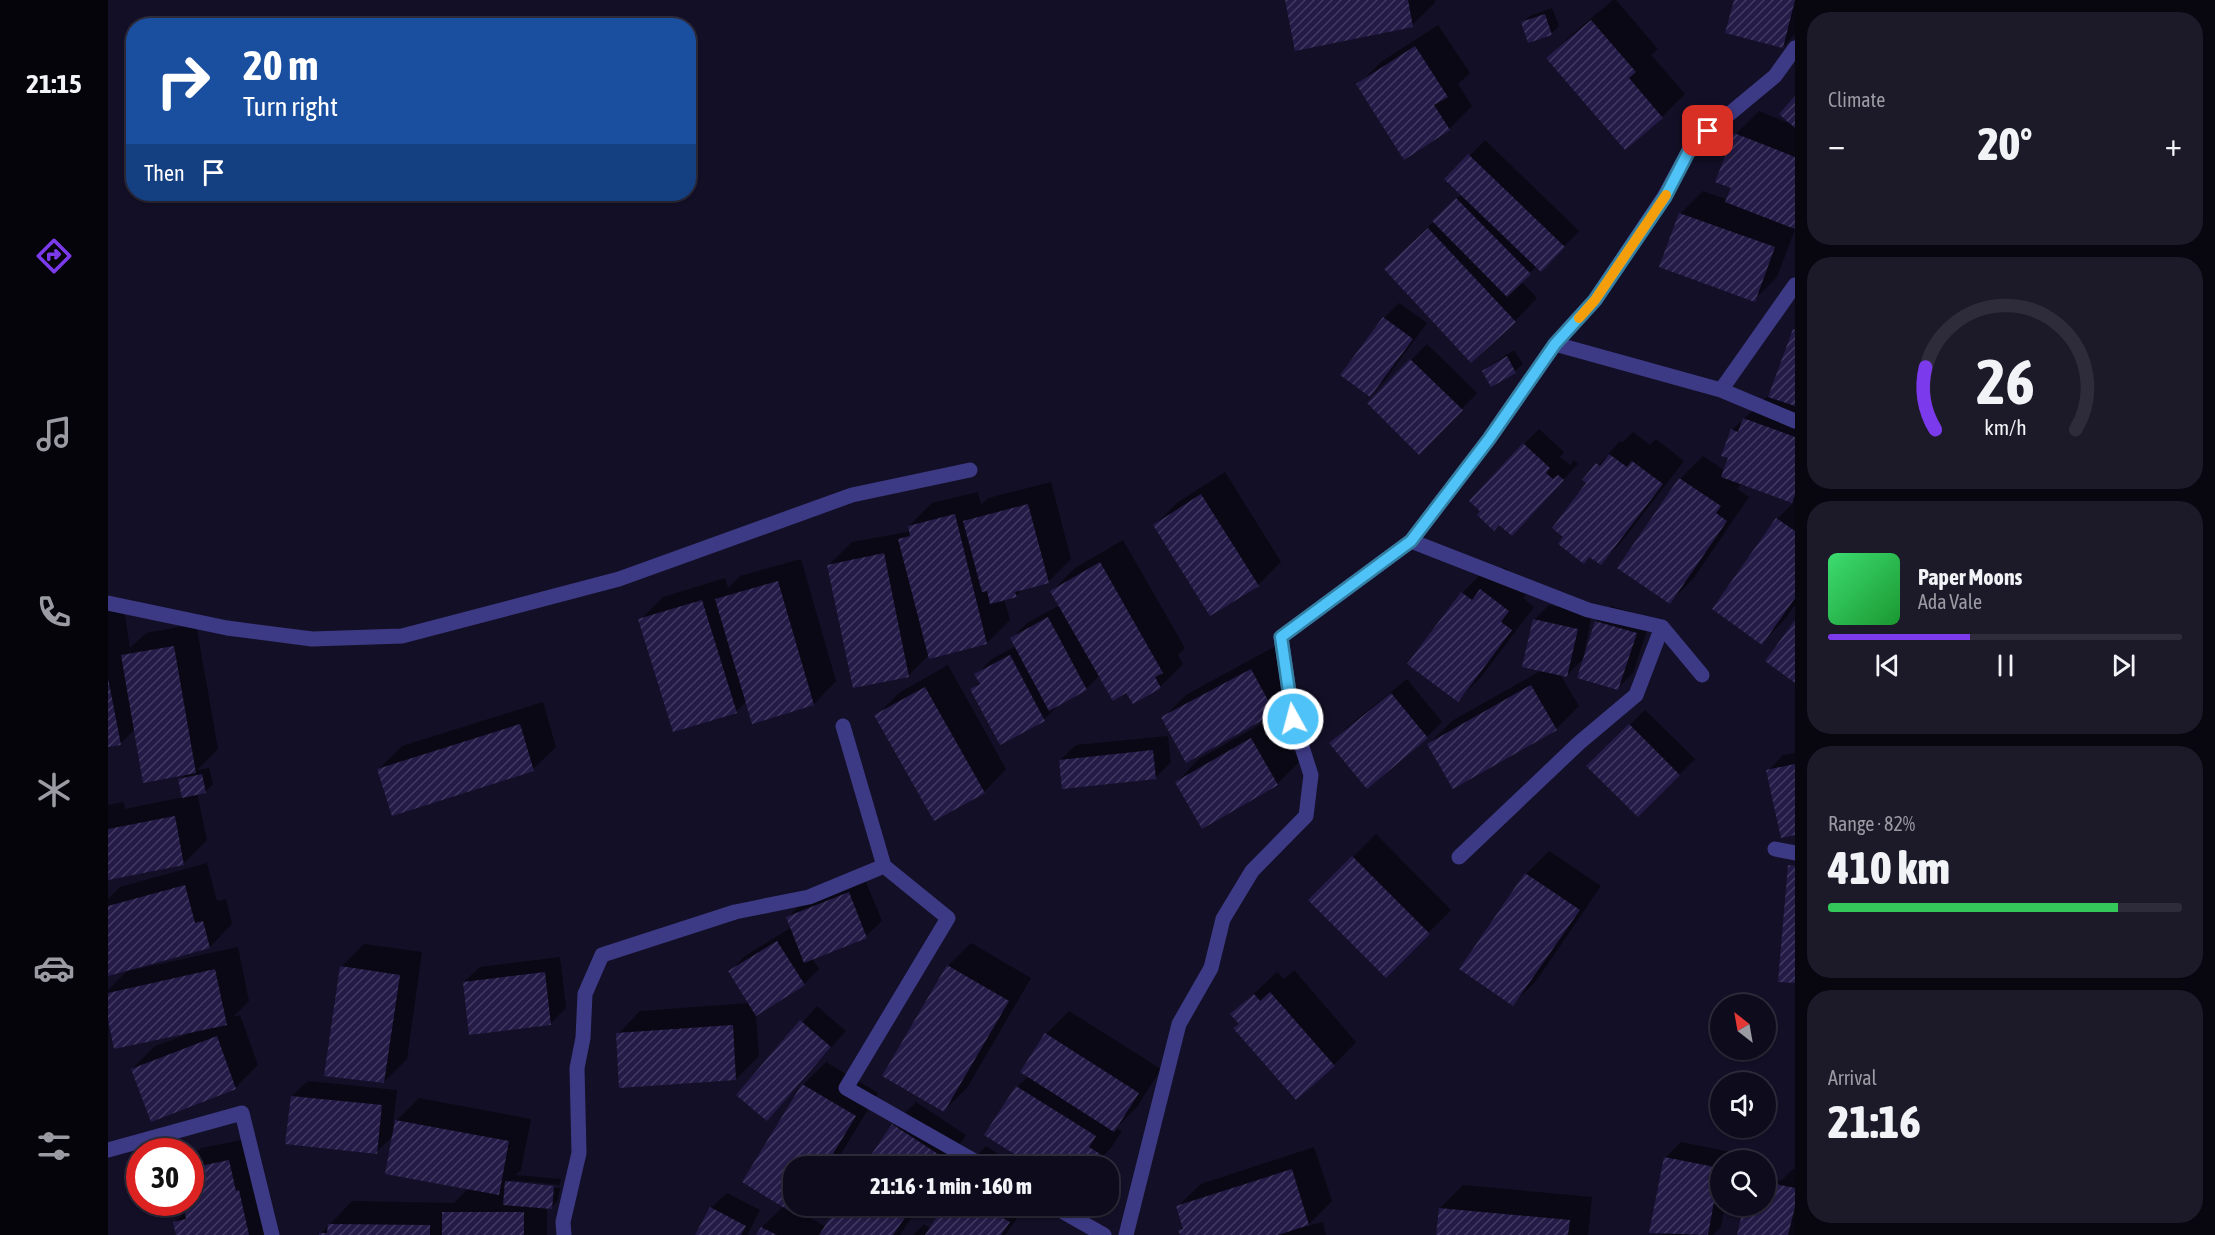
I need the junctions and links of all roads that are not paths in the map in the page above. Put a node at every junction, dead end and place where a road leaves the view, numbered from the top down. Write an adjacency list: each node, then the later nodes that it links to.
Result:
1 (1795, 48): 3 (street)
2 (1795, 285): 4 (street)
3 (1555, 344): 4 (street); 7 (street)
4 (1721, 390): 5 (street)
5 (1795, 421)
6 (970, 470): 8 (street)
7 (1411, 541): 9 (street); 22 (street)
8 (108, 603)
9 (1662, 627): 10 (street); 14 (street)
10 (1702, 675)
11 (843, 726): 15 (street)
12 (1775, 849): 13 (street)
13 (1795, 853)
14 (1459, 858)
15 (884, 866): 17 (street); 20 (street)
16 (108, 1150): 19 (street)
17 (965, 1156)
18 (1071, 1216): 21 (street)
19 (272, 1235)
20 (564, 1235)
21 (1104, 1235)
22 (1126, 1235)

